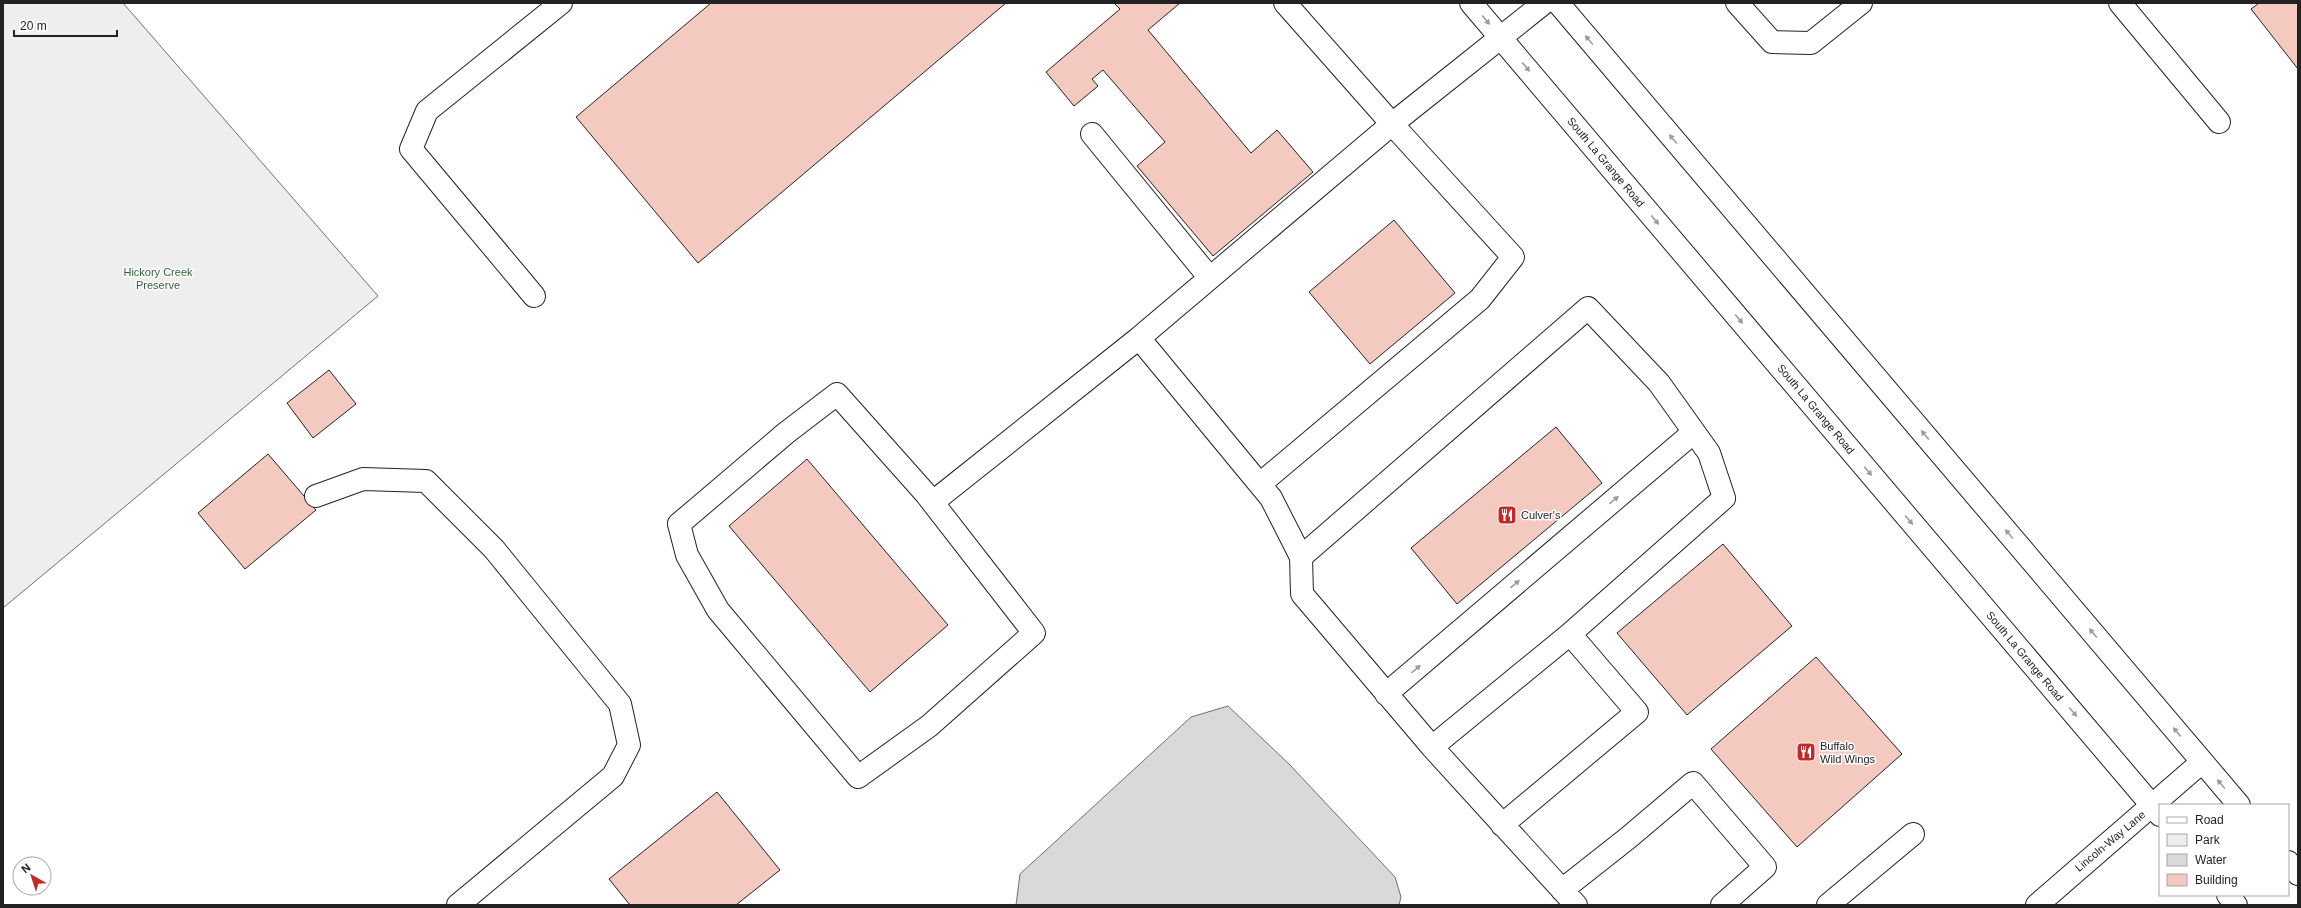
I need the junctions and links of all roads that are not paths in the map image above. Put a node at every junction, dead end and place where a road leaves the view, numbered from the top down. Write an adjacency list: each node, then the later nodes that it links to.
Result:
1 (561, 3): 14 (main road)
2 (1285, 3): 11 (main road)
3 (1471, 3): 9 (main road, South La Grange Road, one-way to 9)
4 (1544, 3): 9 (main road)
5 (1558, 3): 24 (main road, one-way to 5)
6 (1737, 3): 7 (main road)
7 (1861, 3)
8 (2120, 3): 10 (main road)
9 (1500, 37): 11 (main road); 27 (main road, South La Grange Road, one-way to 27)
10 (2219, 122)
11 (1392, 124): 13 (main road); 17 (main road)
12 (1092, 134): 13 (main road)
13 (1209, 277): 15 (main road)
14 (534, 296)
15 (1138, 338): 17 (main road); 18 (main road)
16 (1694, 432): 20 (main road); 21 (main road); 22 (main road, one-way to 16)
17 (1260, 484): 20 (main road)
18 (926, 494): 18 (main road)
19 (316, 496): 34 (main road)
20 (1301, 557): 22 (main road)
21 (1570, 634): 23 (main road); 28 (main road)
22 (1386, 694): 23 (main road)
23 (1432, 747): 28 (main road)
24 (2202, 762): 25 (main road, Lincoln-Way Lane); 26 (main road, one-way to 24)
25 (2162, 804)
26 (2238, 804)
27 (2156, 810): 37 (main road, Lincoln-Way Lane)
28 (1502, 825): 33 (main road)
29 (1913, 834): 36 (main road)
30 (2289, 863): 31 (main road)
31 (2298, 874)
32 (2229, 896): 38 (main road)
33 (1568, 897): 35 (main road)
34 (458, 905)
35 (1722, 905)
36 (1828, 905)
37 (2037, 905)
38 (2236, 905)

